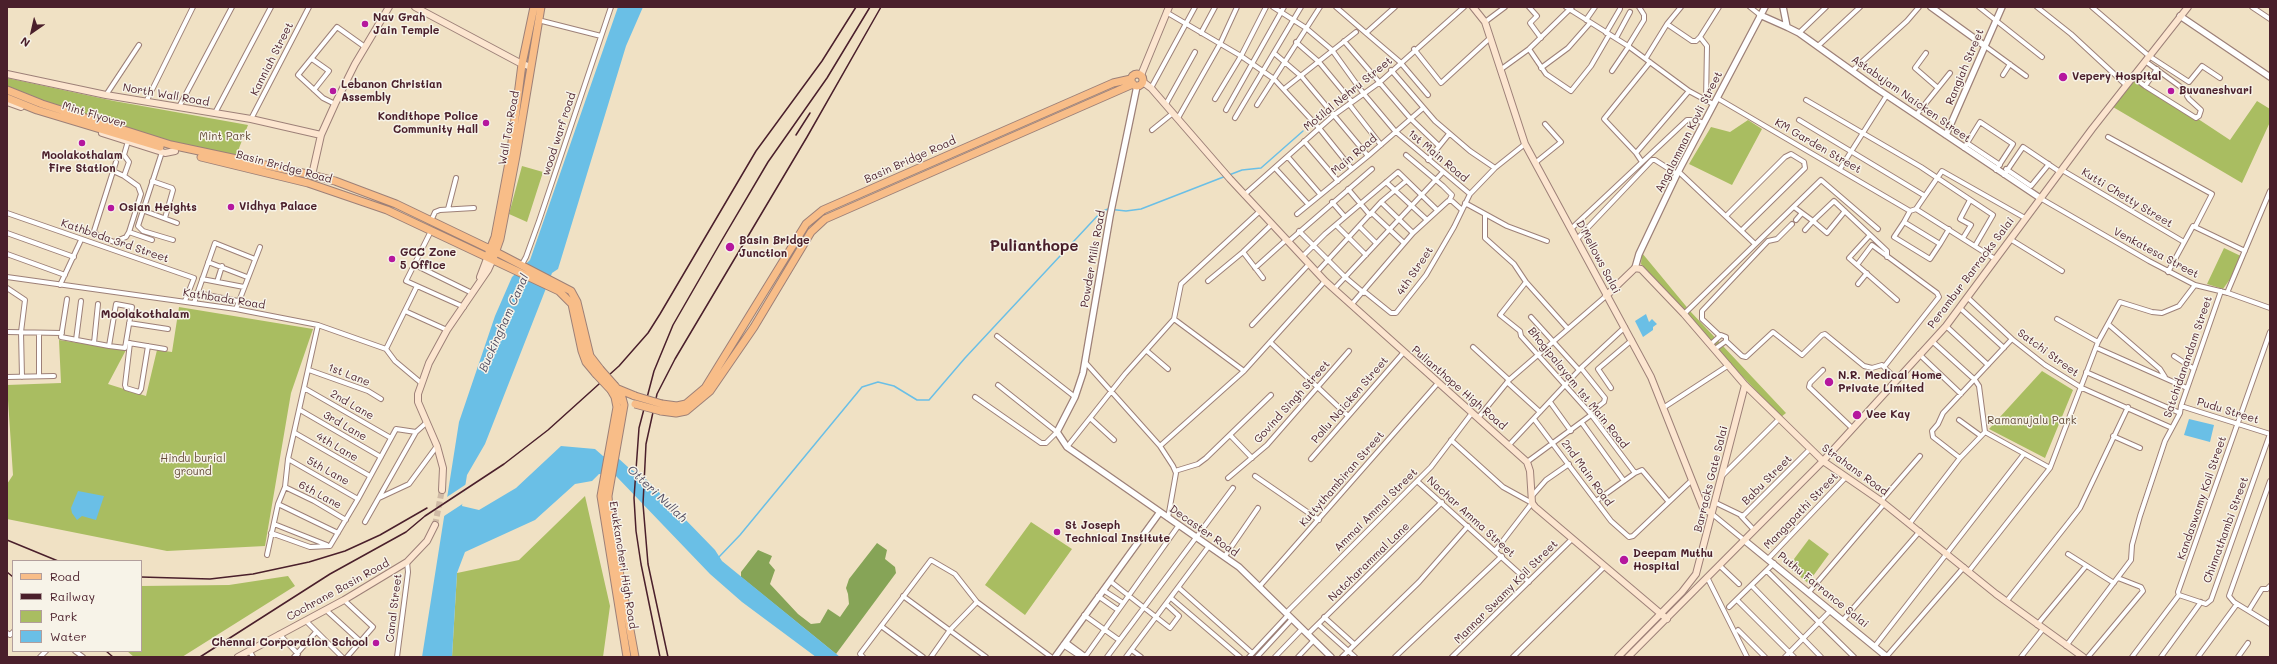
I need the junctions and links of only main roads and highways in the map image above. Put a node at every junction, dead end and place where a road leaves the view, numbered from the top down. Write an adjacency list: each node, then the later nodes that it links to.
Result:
1 (389, 7): 15 (main road)
2 (415, 7): 8 (main road)
3 (541, 7): 9 (main road, Wall Tax Road)
4 (1473, 7): 23 (main road, D'Mellows Salai)
5 (2188, 7): 30 (main road, Perambur Barracks Salai)
6 (532, 8): 8 (main road, Wall Tax Road)
7 (1168, 10): 11 (main road)
8 (522, 64): 9 (main road); 22 (main road, Wall Tax Road)
9 (531, 67): 22 (main road, Wall Tax Road)
10 (7, 74): 15 (main road, North Wall Road)
11 (1137, 81): 28 (main road, Basin Bridge Road); 28 (main road, Basin Bridge Road); 35 (main road, Pulianthope High Road)
12 (7, 90): 16 (main road, Mint Flyover)
13 (7, 98): 16 (main road, Mint Flyover)
14 (7, 102): 18 (main road, Basin Bridge Road)
15 (321, 135): 19 (main road)
16 (152, 141): 17 (main road, Mint Flyover); 18 (main road, Mint Flyover)
17 (162, 142): 19 (main road, Basin Bridge Road)
18 (175, 151): 21 (main road, Basin Bridge Road)
19 (312, 175): 20 (main road, Basin Bridge Road)
20 (396, 204): 21 (main road); 22 (main road, Basin Bridge Road)
21 (392, 213): 22 (main road, Basin Bridge Road)
22 (492, 254): 25 (main road, bridge); 32 (main road)
23 (1606, 296): 24 (main road, Strahans Road); 33 (main road, D'Mellows Salai)
24 (1745, 385): 30 (main road, Strahans Road); 33 (main road, Barracks Gate Salai)
25 (614, 388): 26 (main road); 27 (main road); 29 (main road)
26 (635, 400): 27 (main road); 28 (main road, bridge)
27 (624, 405): 29 (main road)
28 (661, 407)
29 (611, 452): 31 (main road)
30 (1823, 461): 36 (main road, Perambur Barracks Salai); 37 (main road, Strahans Road)
31 (607, 476): 39 (main road, Erukkancheri High Road); 40 (main road, Erukkancheri High Road)
32 (442, 490)
33 (1711, 514): 35 (main road, Barracks Gate Salai)
34 (435, 524): 38 (main road, Cochrane Basin Road)
35 (1661, 613): 36 (main road); 41 (main road, Barracks Gate Salai)
36 (1667, 619): 42 (main road, Perambur Barracks Salai)
37 (2075, 655): 43 (main road, Strahans Road)
38 (238, 657)
39 (627, 657)
40 (635, 657)
41 (1618, 657)
42 (1628, 657)
43 (2083, 657)

